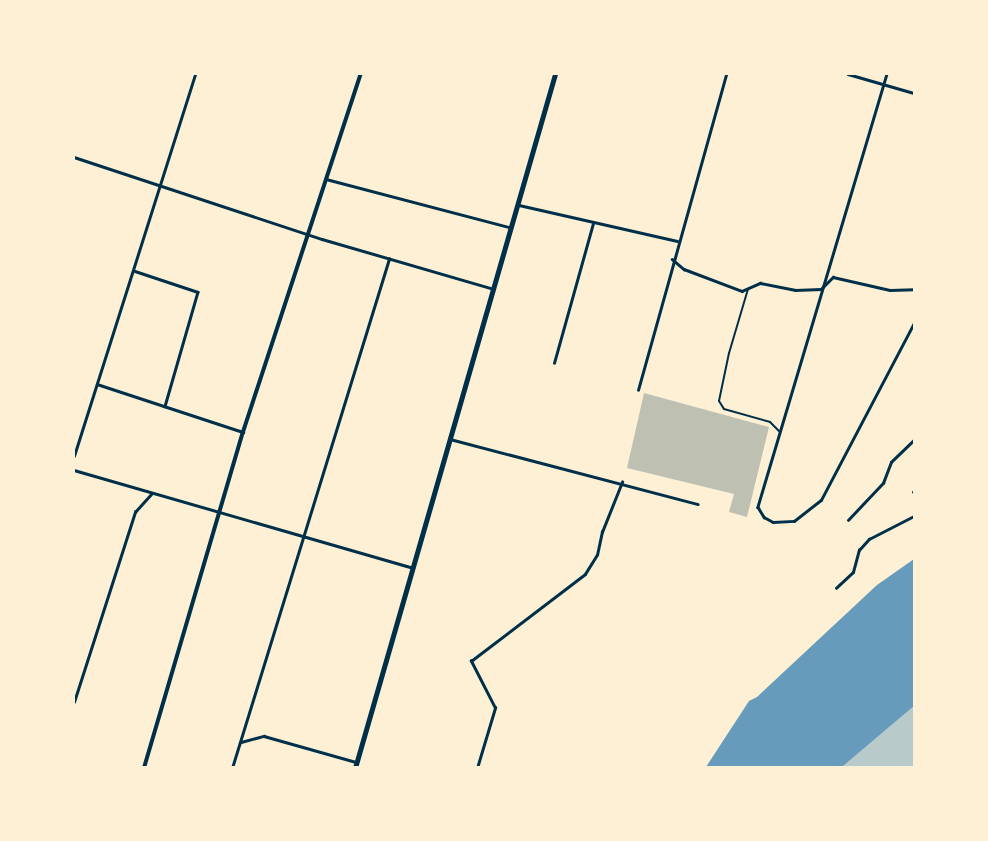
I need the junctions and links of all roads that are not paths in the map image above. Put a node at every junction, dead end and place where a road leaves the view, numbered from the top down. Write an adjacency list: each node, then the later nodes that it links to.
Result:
1 (195, 74): 11 (street)
2 (361, 74): 10 (street)
3 (555, 74): 12 (main road)
4 (726, 74): 16 (street)
5 (848, 74): 7 (street)
6 (887, 74): 7 (street)
7 (884, 84): 8 (street); 22 (street)
8 (915, 93)
9 (74, 157): 11 (street)
10 (326, 180): 14 (street); 15 (street)
11 (160, 185): 15 (street); 19 (street)
12 (519, 205): 13 (street); 14 (main road)
13 (593, 223): 16 (street); 25 (street)
14 (512, 228): 21 (main road)
15 (309, 234): 17 (street); 29 (street)
16 (677, 241): 18 (street)
17 (389, 259): 21 (street); 41 (street)
18 (672, 259): 20 (street); 27 (street)
19 (133, 271): 26 (street); 28 (street)
20 (748, 288): 22 (street); 30 (lane)
21 (495, 289): 31 (main road)
22 (821, 289): 23 (street); 30 (street)
23 (915, 289)
24 (915, 323): 30 (street)
25 (554, 363)
26 (97, 384): 28 (street); 33 (street)
27 (638, 390)
28 (165, 405): 29 (street)
29 (243, 432): 38 (street)
30 (779, 432)
31 (450, 439): 35 (street); 42 (main road)
32 (915, 440): 40 (street)
33 (74, 456)
34 (74, 470): 36 (street)
35 (622, 482): 37 (street); 49 (street)
36 (152, 493): 38 (street); 44 (street)
37 (698, 504)
38 (220, 512): 41 (street); 47 (street)
39 (915, 516): 43 (street)
40 (848, 520)
41 (303, 537): 42 (street); 45 (street)
42 (413, 568): 46 (main road)
43 (836, 588)
44 (74, 702)
45 (240, 742): 46 (street); 48 (street)
46 (355, 765)
47 (144, 768)
48 (232, 768)
49 (477, 768)

